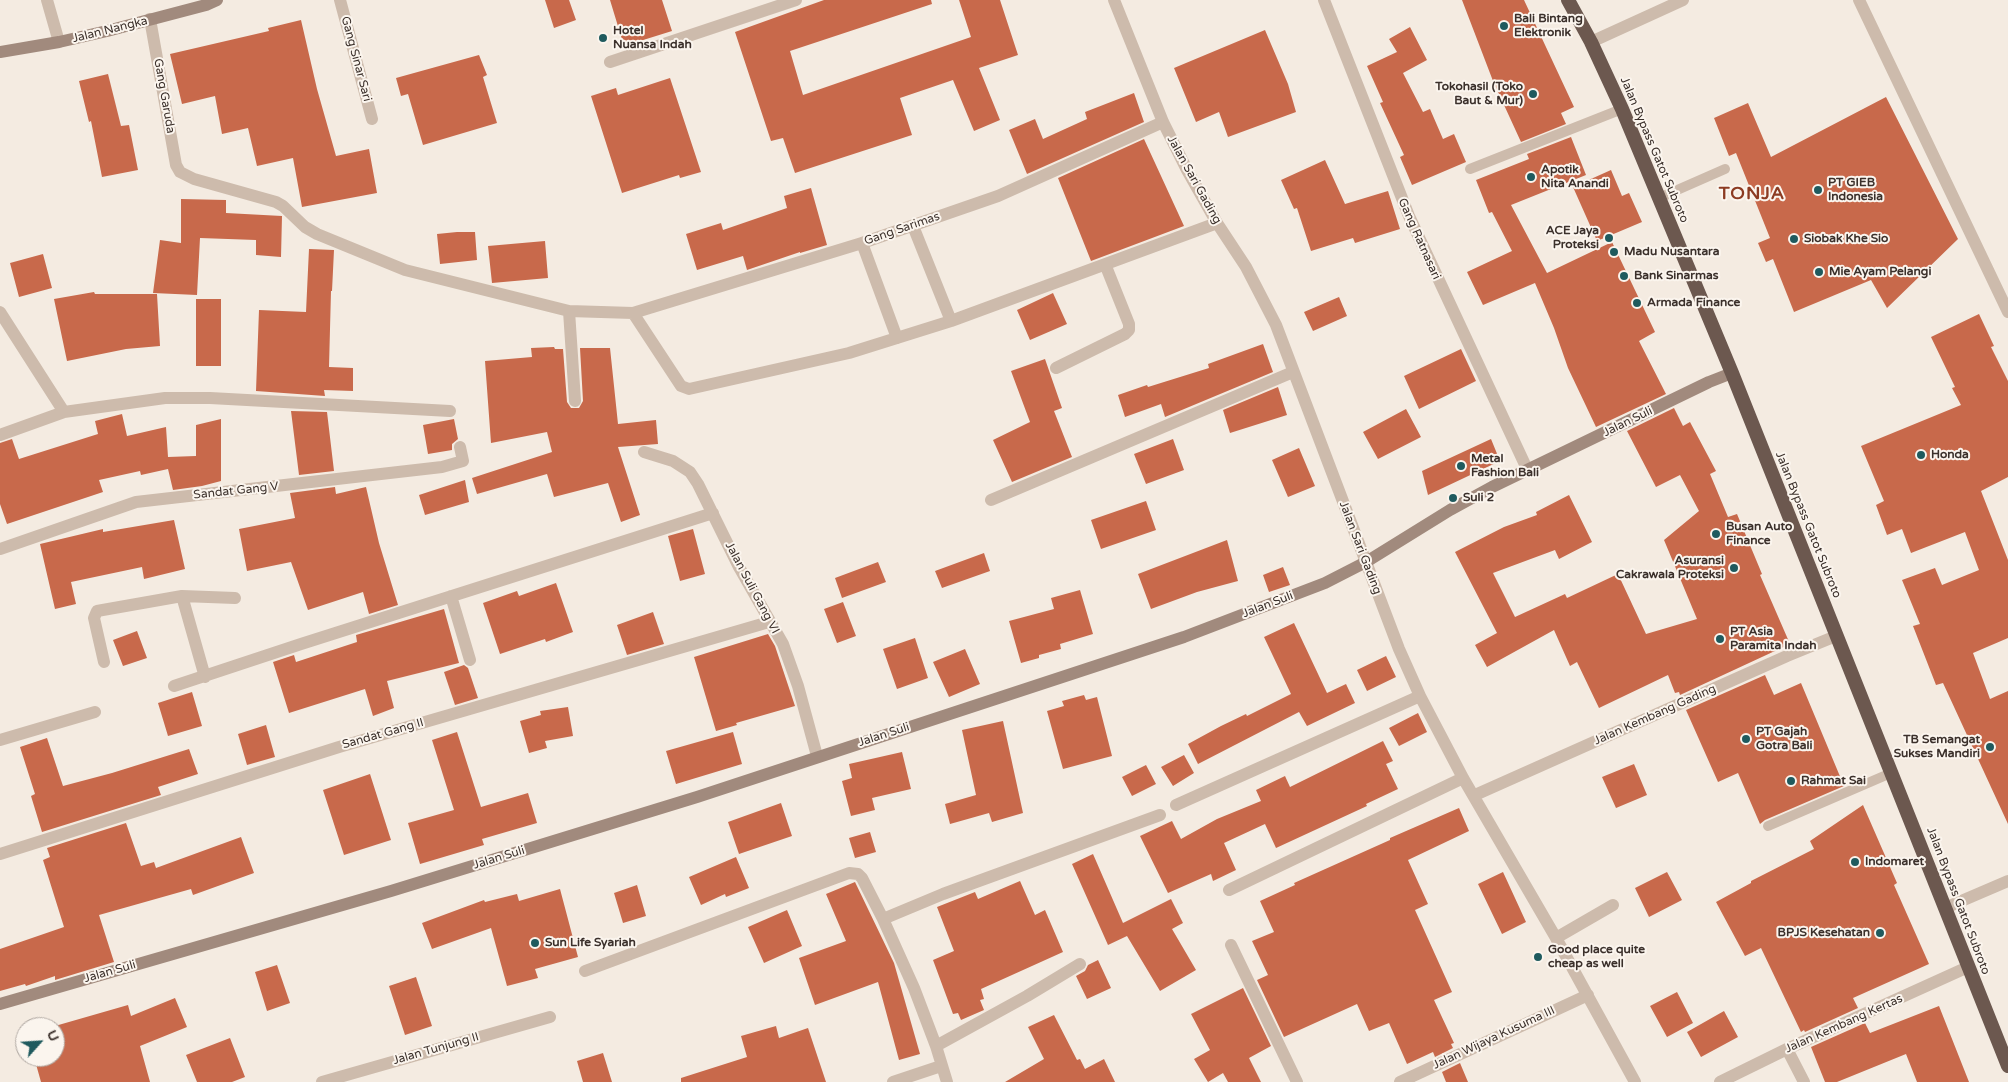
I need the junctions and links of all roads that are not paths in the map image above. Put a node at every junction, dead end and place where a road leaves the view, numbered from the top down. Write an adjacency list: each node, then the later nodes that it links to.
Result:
1 (47, 0): 11 (street)
2 (217, 0): 10 (main road, Jalan Nangka)
3 (340, 0): 16 (street, Gang Sinar Sari)
4 (796, 0): 14 (street)
5 (1114, 0): 17 (street, Jalan Sari Gading)
6 (1324, 0): 41 (street, Gang Ratnasari)
7 (1568, 0): 12 (highway, Jalan Bypass Gatot Subroto)
8 (1683, 0): 12 (street)
9 (1859, 0): 28 (street)
10 (150, 19): 11 (main road, Jalan Nangka); 20 (street, Gang Garuda)
11 (59, 42): 13 (main road, Jalan Nangka)
12 (1590, 42): 15 (highway, Jalan Bypass Gatot Subroto)
13 (0, 52)
14 (610, 62)
15 (1622, 109): 18 (lane); 21 (highway, Jalan Bypass Gatot Subroto)
16 (372, 119)
17 (1163, 122): 22 (street, Jalan Sari Gading); 23 (street, Gang Sarimas)
18 (1470, 169)
19 (1725, 169): 21 (lane)
20 (180, 172): 26 (street, Gang Sarimas)
21 (1659, 198): 34 (highway, Jalan Bypass Gatot Subroto)
22 (1217, 223): 25 (street); 33 (street, Jalan Sari Gading)
23 (914, 226): 24 (street, Gang Sarimas); 30 (street)
24 (862, 243): 29 (street, Gang Sarimas); 31 (street)
25 (1105, 264): 30 (street); 32 (street)
26 (569, 311): 29 (street, Gang Sarimas); 35 (street)
27 (0, 312): 37 (street)
28 (2008, 312)
29 (633, 313): 31 (street)
30 (951, 321): 31 (street)
31 (897, 338)
32 (1056, 368)
33 (1294, 372): 42 (street); 45 (street, Jalan Sari Gading)
34 (1732, 373): 41 (main road, Jalan Suli); 50 (highway, Jalan Bypass Gatot Subroto)
35 (575, 401)
36 (450, 411): 37 (street)
37 (64, 412): 38 (street)
38 (0, 435)
39 (460, 447): 44 (street, Sandat Gang V)
40 (644, 452): 43 (street, Jalan Suli Gang VI)
41 (1528, 471): 45 (main road, Jalan Suli)
42 (991, 500)
43 (713, 513): 47 (street); 49 (street, Jalan Suli Gang VI)
44 (0, 549)
45 (1366, 562): 55 (street, Jalan Sari Gading); 58 (main road, Jalan Suli)
46 (182, 596): 48 (street); 52 (street); 53 (street)
47 (451, 596): 51 (street); 53 (street)
48 (235, 598)
49 (769, 622): 58 (street, Jalan Suli Gang VI); 65 (street, Sandat Gang II)
50 (1836, 636): 59 (highway, Jalan Bypass Gatot Subroto); 61 (street, Jalan Kembang Gading)
51 (470, 660)
52 (104, 662)
53 (205, 677): 54 (street)
54 (174, 686)
55 (1420, 696): 60 (street, Jalan Sari Gading); 62 (street)
56 (95, 712): 57 (street)
57 (0, 740)
58 (817, 756): 77 (main road, Jalan Suli)
59 (1891, 773): 64 (lane); 69 (highway, Jalan Bypass Gatot Subroto)
60 (1463, 778): 61 (street, Jalan Sari Gading); 67 (street)
61 (1475, 795): 71 (street, Jalan Sari Gading)
62 (1176, 805)
63 (1160, 815): 70 (street)
64 (1768, 826)
65 (0, 854)
66 (2008, 881): 69 (street)
67 (1229, 890)
68 (1613, 905): 71 (street)
69 (1945, 908): 74 (highway, Jalan Bypass Gatot Subroto)
70 (883, 919): 75 (street); 79 (street)
71 (1556, 938): 76 (street, Jalan Sari Gading)
72 (1230, 945): 86 (street)
73 (1080, 964): 79 (street)
74 (1968, 967): 80 (street, Jalan Kembang Kertas); 82 (highway, Jalan Bypass Gatot Subroto)
75 (585, 971)
76 (1588, 995): 87 (street, Jalan Wijaya Kusuma III); 88 (street, Jalan Sari Gading)
77 (0, 1004)
78 (550, 1017): 83 (street, Jalan Tunjung II)
79 (936, 1046): 81 (street)
80 (1787, 1049): 89 (street, Jalan Kembang Kertas); 90 (street)
81 (941, 1066): 84 (street); 85 (street)
82 (2008, 1066)
83 (322, 1082)
84 (893, 1082)
85 (947, 1082)
86 (1297, 1082)
87 (1400, 1082)
88 (1635, 1082)
89 (1720, 1082)
90 (1804, 1082)

